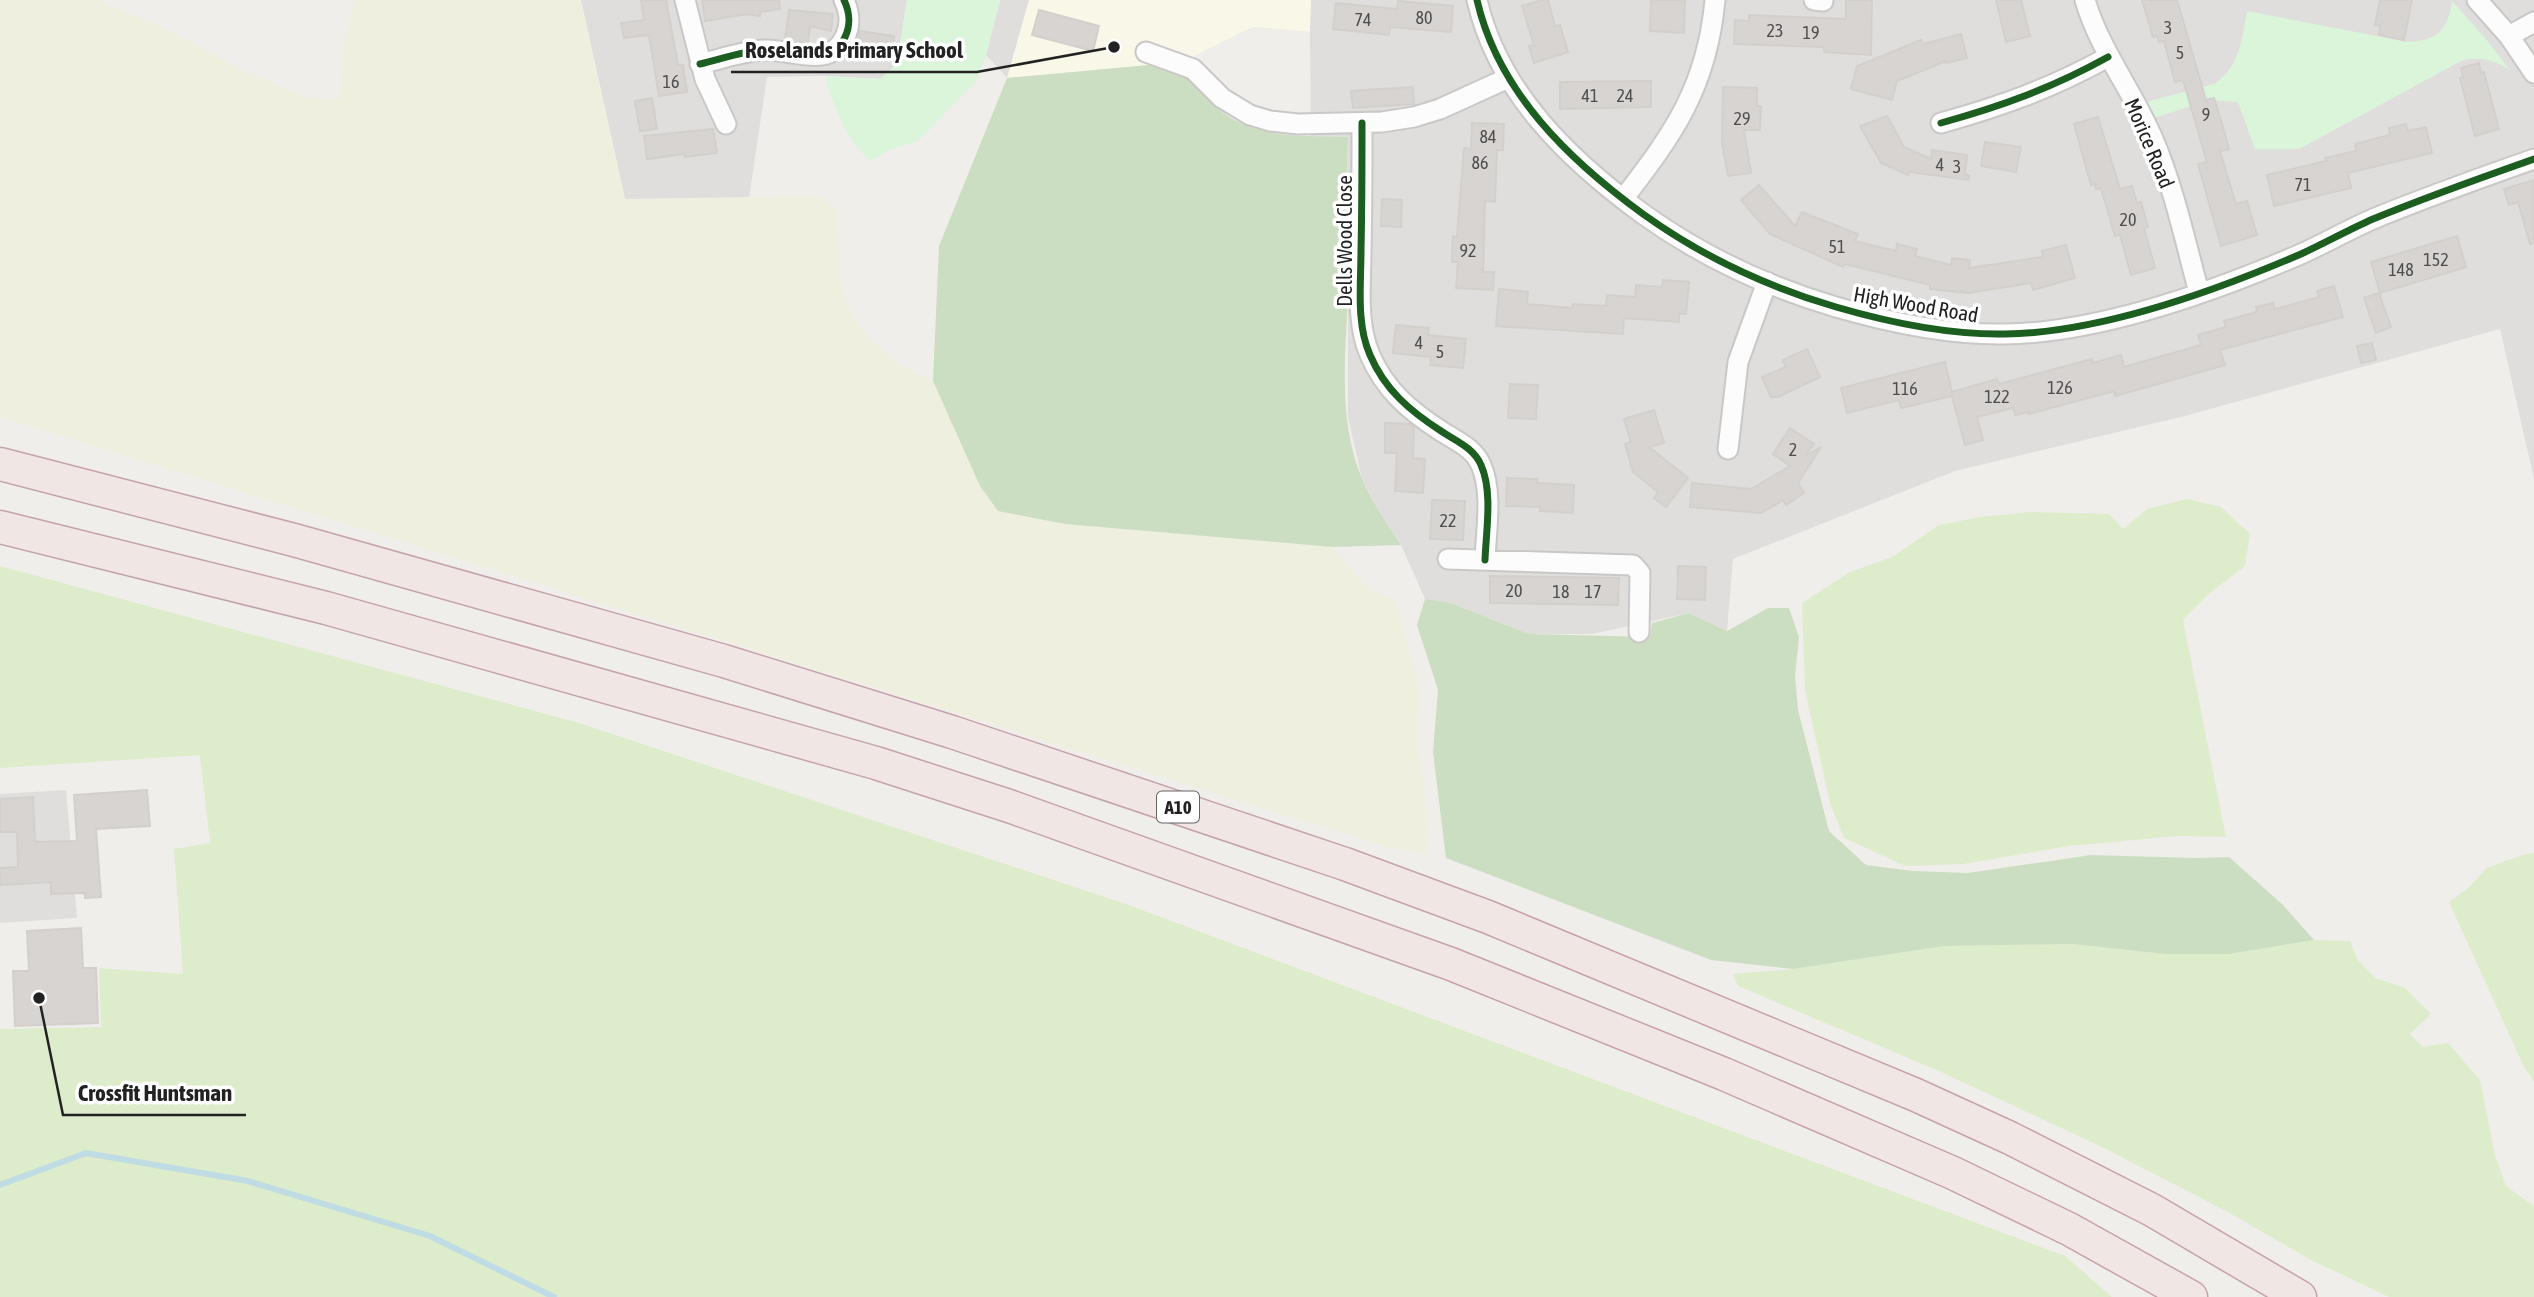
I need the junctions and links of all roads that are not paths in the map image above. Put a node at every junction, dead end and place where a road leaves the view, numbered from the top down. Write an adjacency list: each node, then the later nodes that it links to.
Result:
1 (685, 0): 13 (street)
2 (844, 0): 13 (street)
3 (1477, 0): 15 (street, High Wood Road)
4 (1715, 0): 20 (street)
5 (1814, 0): 8 (street)
6 (2085, 0): 12 (street, Morice Road)
7 (2477, 0): 10 (street)
8 (1823, 1)
9 (2534, 22): 10 (street)
10 (2509, 36): 14 (street)
11 (1146, 52): 16 (street)
12 (2108, 57): 17 (street); 22 (street, Morice Road)
13 (700, 64): 18 (street)
14 (2534, 73)
15 (1508, 78): 16 (street); 20 (street, High Wood Road)
16 (1362, 122): 27 (street, Dells Wood Close)
17 (1941, 123)
18 (726, 124)
19 (2534, 159): 22 (street, High Wood Road)
20 (1623, 199): 21 (street, High Wood Road)
21 (1767, 282): 22 (street, High Wood Road); 23 (street)
22 (2199, 292)
23 (1728, 449)
24 (0, 464): 30 (highway, A10)
25 (0, 527): 29 (highway)
26 (1448, 559): 27 (street)
27 (1485, 560): 28 (street)
28 (1639, 632)
29 (2191, 1297)
30 (2300, 1297)

